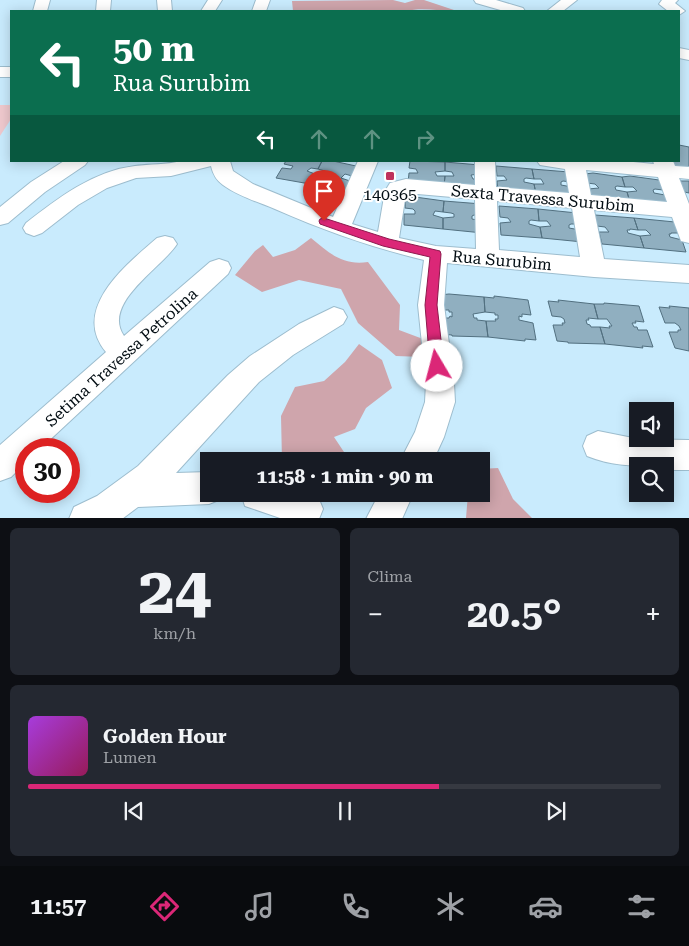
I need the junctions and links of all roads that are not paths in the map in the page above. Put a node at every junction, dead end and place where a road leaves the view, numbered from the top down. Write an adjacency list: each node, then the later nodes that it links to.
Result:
1 (481, 0): 4 (street)
2 (570, 0): 5 (street)
3 (670, 0): 6 (street)
4 (513, 7)
5 (555, 10)
6 (677, 10)
7 (76, 162): 18 (street)
8 (202, 162): 19 (street)
9 (220, 162): 20 (street, Rua Surubim)
10 (368, 162): 20 (street)
11 (485, 162): 15 (street)
12 (574, 162): 13 (street); 16 (street)
13 (664, 166): 14 (street); 17 (street)
14 (689, 173)
15 (486, 192): 16 (street, Sexta Travessa Surubim); 22 (street, Sexta Travessa Surubim); 25 (street)
16 (582, 201): 17 (street, Sexta Travessa Surubim); 27 (street)
17 (684, 210): 21 (street)
18 (0, 218)
19 (34, 228)
20 (339, 228): 22 (street, Rua Surubim)
21 (689, 235)
22 (387, 243): 24 (street, Rua Surubim)
23 (164, 244): 30 (street)
24 (436, 254): 25 (street, Rua Surubim); 32 (street)
25 (488, 259): 27 (street, Rua Surubim)
26 (219, 268): 30 (street, Setima Travessa Petrolina)
27 (594, 268): 28 (street, Rua Surubim)
28 (689, 274)
29 (334, 317): 36 (street)
30 (123, 353): 34 (street, Setima Travessa Petrolina)
31 (598, 446): 33 (street)
32 (421, 452)
33 (689, 455)
34 (0, 466)
35 (200, 488): 36 (street)
36 (134, 491): 40 (street)
37 (283, 502): 39 (street)
38 (392, 502): 41 (street)
39 (306, 509)
40 (86, 518)
41 (383, 518)

